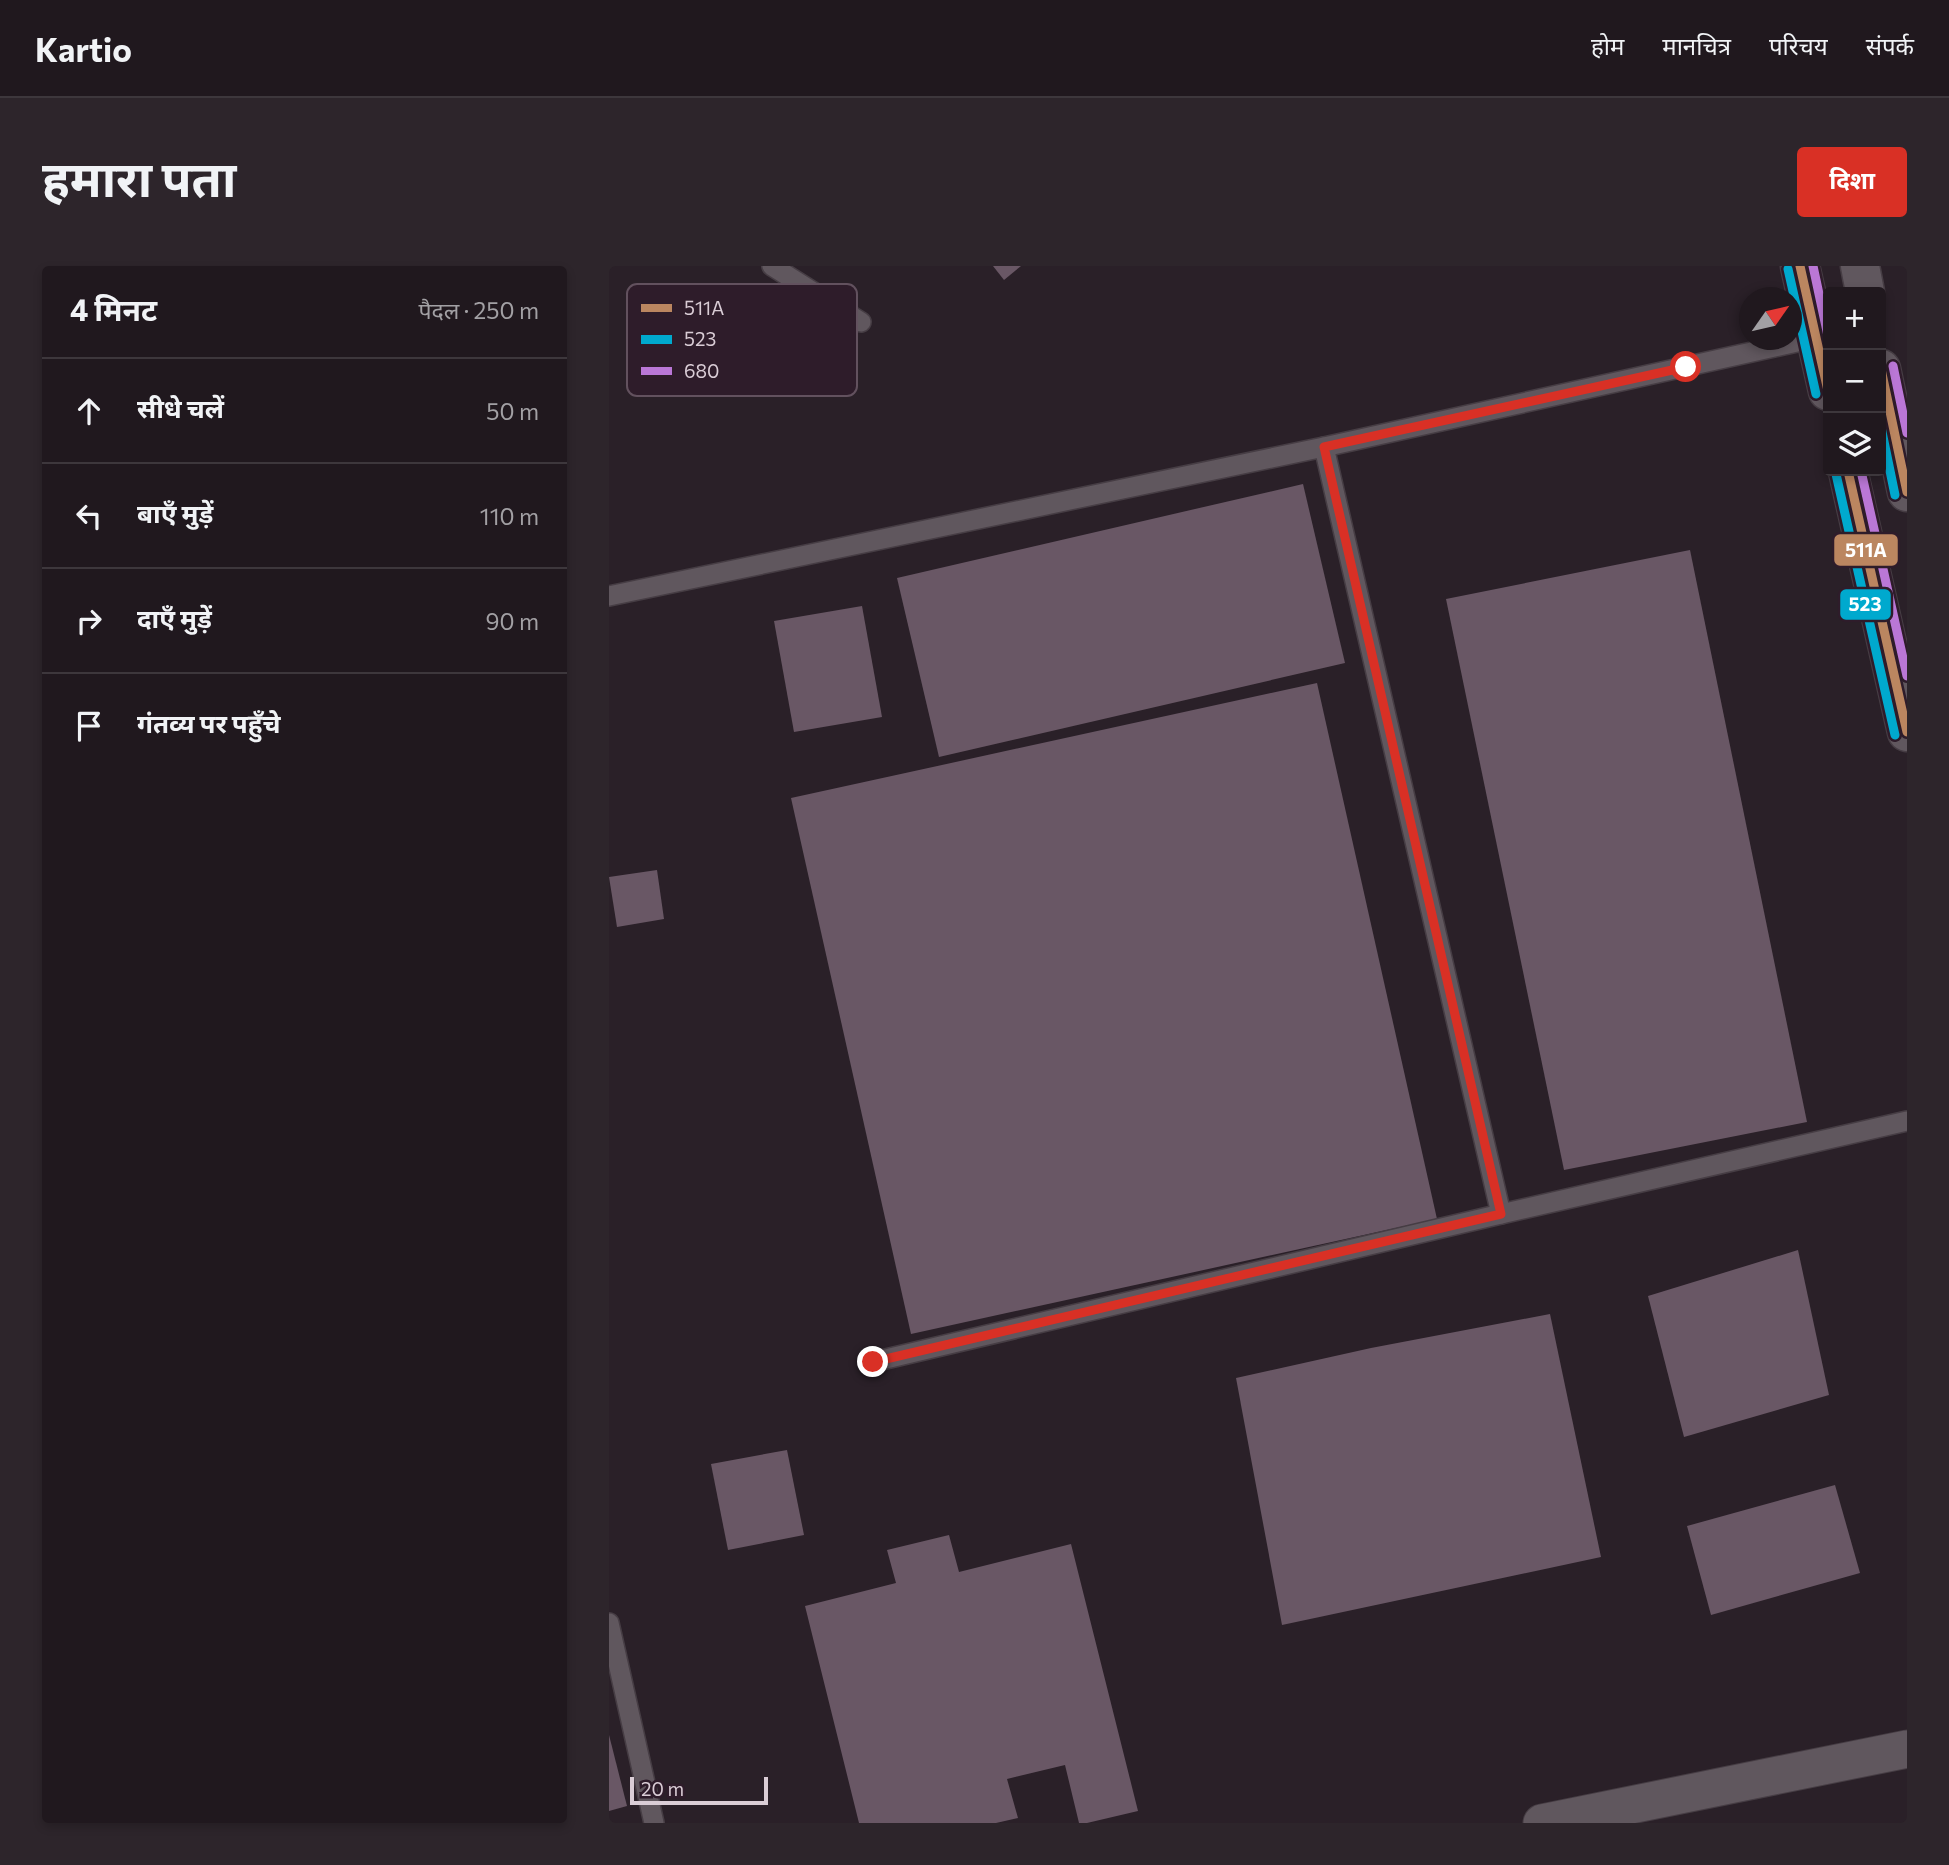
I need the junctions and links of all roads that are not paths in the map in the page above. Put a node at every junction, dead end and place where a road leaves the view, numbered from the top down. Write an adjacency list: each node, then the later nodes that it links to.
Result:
1 (772, 266): 4 (lane)
2 (1800, 266): 8 (main road)
3 (1860, 266): 5 (main road)
4 (801, 284)
5 (1864, 287)
6 (857, 319): 7 (lane)
7 (862, 322)
8 (1815, 338): 9 (main road); 11 (lane)
9 (1823, 371)
10 (1886, 393): 13 (main road)
11 (1324, 447): 14 (lane); 17 (lane)
12 (1849, 476): 15 (main road)
13 (1907, 492)
14 (609, 596)
15 (1907, 732)
16 (1907, 1121): 17 (lane)
17 (1501, 1214): 18 (lane)
18 (873, 1362)
19 (609, 1623): 21 (lane)
20 (1907, 1749): 22 (street)
21 (655, 1823)
22 (1542, 1823)

